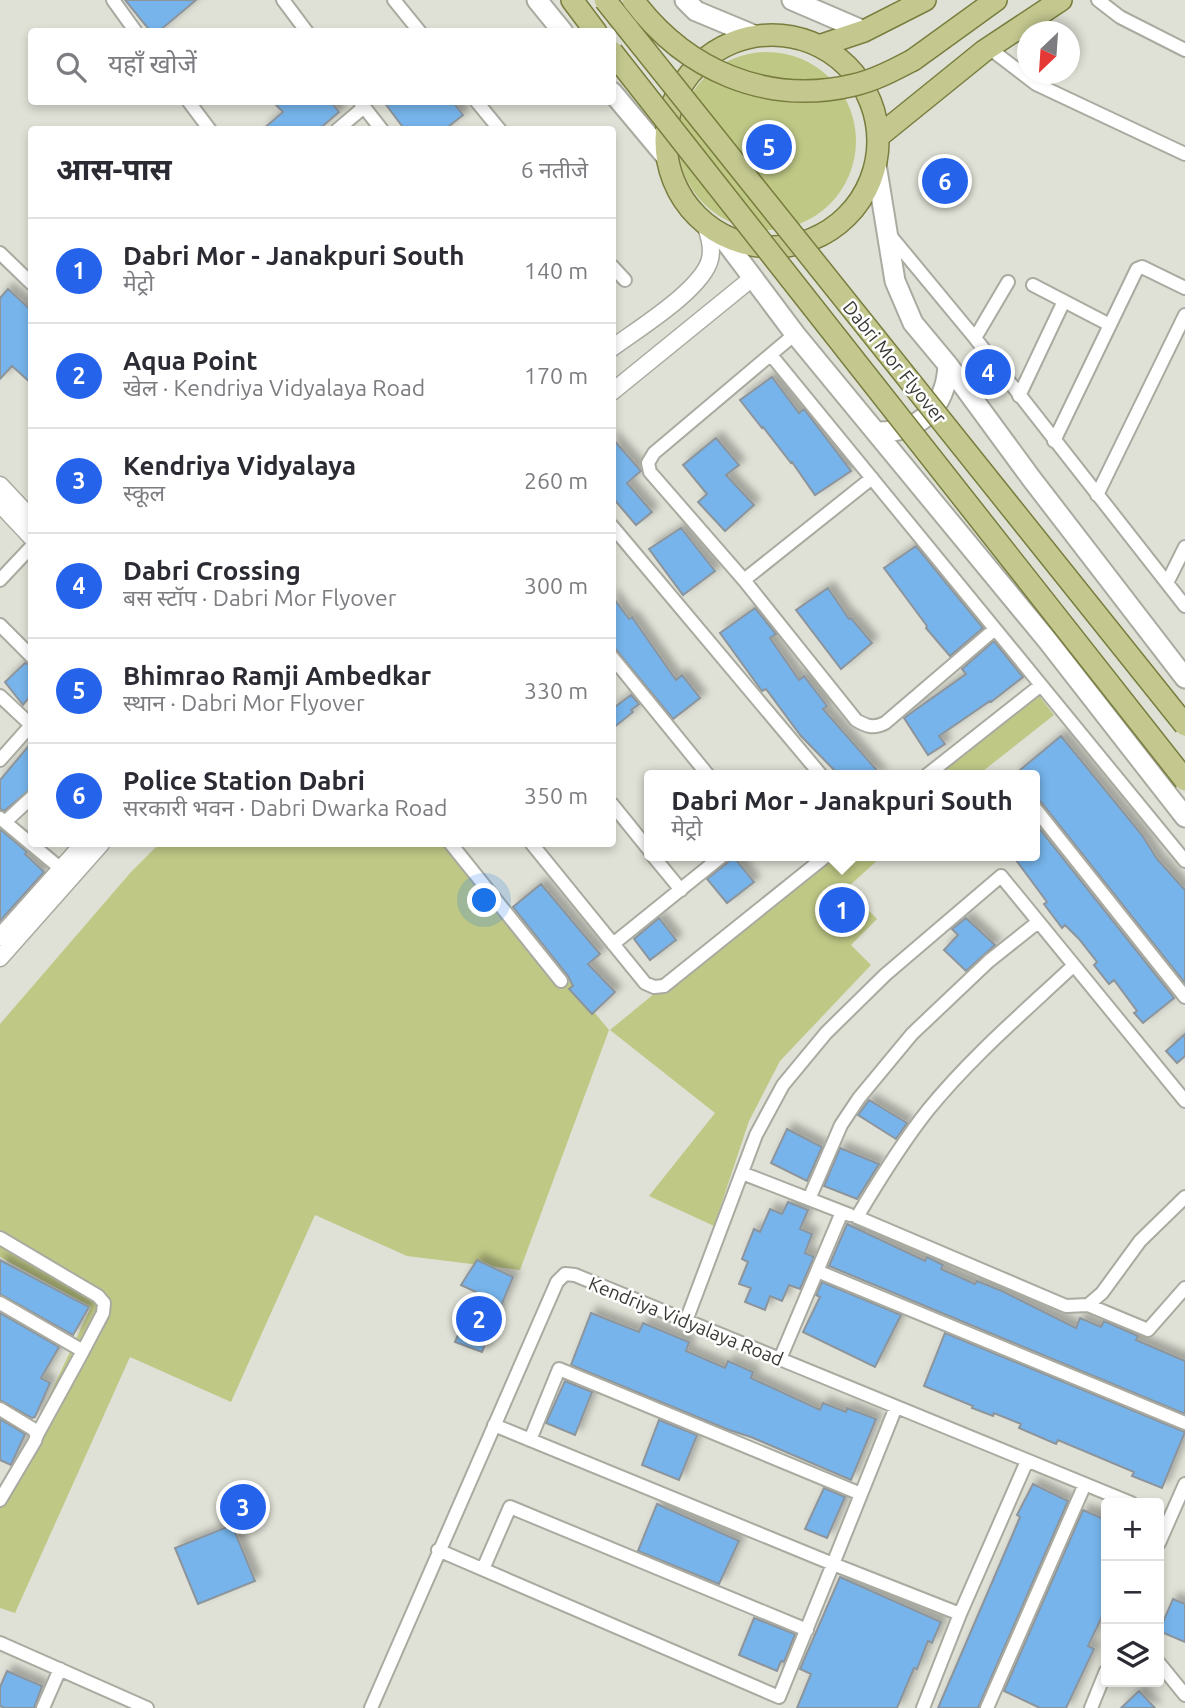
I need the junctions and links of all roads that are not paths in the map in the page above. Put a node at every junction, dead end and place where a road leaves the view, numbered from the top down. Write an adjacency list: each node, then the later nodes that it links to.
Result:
1 (113, 0): 14 (street)
2 (283, 0): 15 (street)
3 (394, 0): 16 (street)
4 (537, 0): 17 (main road)
5 (572, 0): 18 (main road)
6 (605, 0): 81 (main road, Dabri Mor Flyover, bridge)
7 (633, 0): 11 (main road, bridge)
8 (685, 0): 20 (main road)
9 (792, 0): 19 (main road)
10 (925, 0): 19 (main road)
11 (996, 0)
12 (1061, 0): 22 (main road)
13 (1098, 0): 23 (street)
14 (133, 28)
15 (304, 28)
16 (417, 28)
17 (560, 28)
18 (593, 28)
19 (863, 31): 21 (main road)
20 (756, 36): 21 (main road); 36 (main road)
21 (819, 46): 34 (main road)
22 (989, 48): 34 (main road); 35 (street)
23 (1185, 50)
24 (616, 57): 87 (main road, Dabri Mor Flyover, bridge)
25 (616, 97): 36 (main road)
26 (191, 105): 30 (street)
27 (361, 105): 31 (street)
28 (363, 105): 32 (street)
29 (479, 105): 33 (street)
30 (207, 126)
31 (341, 126)
32 (379, 126)
33 (497, 126)
34 (879, 136): 37 (main road)
35 (1185, 154)
36 (668, 159): 38 (main road)
37 (876, 164): 38 (main road); 39 (main road)
38 (712, 228): 42 (main road); 53 (street)
39 (888, 233): 52 (street); 55 (main road)
40 (0, 253): 43 (street)
41 (616, 270): 44 (street)
42 (751, 279): 51 (main road); 56 (street)
43 (28, 280)
44 (625, 280)
45 (1008, 282): 52 (street)
46 (1032, 285): 48 (street)
47 (1185, 288): 50 (street)
48 (1064, 301): 50 (street); 57 (street)
49 (1185, 315): 62 (street)
50 (1110, 325): 59 (street)
51 (795, 334): 54 (street); 58 (main road)
52 (975, 338): 57 (street)
53 (616, 345)
54 (771, 355): 60 (street); 70 (street)
55 (948, 365): 58 (main road); 77 (main road)
56 (616, 389)
57 (1019, 397): 59 (street)
58 (876, 432): 91 (main road)
59 (1054, 441): 62 (street)
60 (872, 478): 70 (street); 74 (street)
61 (0, 485): 64 (street)
62 (1097, 495): 71 (street)
63 (0, 504): 65 (street)
64 (28, 515)
65 (28, 534)
66 (618, 542): 85 (street)
67 (28, 550): 69 (street)
68 (1184, 551): 71 (street)
69 (0, 580)
70 (744, 580): 74 (street)
71 (1167, 583): 72 (street)
72 (1185, 606)
73 (0, 625): 75 (street)
74 (995, 629): 78 (street)
75 (28, 653)
76 (616, 662): 84 (street)
77 (1185, 678)
78 (1041, 685): 86 (street); 103 (street)
79 (0, 696): 80 (street)
80 (28, 721)
81 (1185, 725)
82 (28, 727): 83 (street)
83 (0, 760)
84 (704, 770)
85 (817, 770)
86 (933, 770)
87 (1185, 779)
88 (28, 800): 92 (street)
89 (616, 809): 94 (street)
90 (1040, 815): 112 (street)
91 (1185, 817)
92 (2, 820): 93 (street)
93 (28, 842)
94 (644, 845)
95 (35, 847): 104 (street)
96 (80, 847): 104 (street)
97 (98, 847): 109 (street)
98 (453, 847): 111 (street)
99 (534, 847): 108 (street)
100 (657, 861): 105 (street)
101 (716, 861): 105 (street)
102 (820, 861): 108 (street)
103 (1185, 861)
104 (60, 868): 107 (street)
105 (681, 890): 108 (street)
106 (1038, 922): 110 (street); 114 (street); 116 (street)
107 (0, 937)
108 (613, 944)
109 (0, 958)
110 (1073, 965): 113 (street); 118 (street)
111 (561, 981)
112 (1185, 997)
113 (1185, 1101)
114 (742, 1173): 116 (street); 124 (street)
115 (1185, 1197): 123 (street)
116 (809, 1199): 117 (street)
117 (842, 1212): 118 (street); 120 (street)
118 (857, 1217): 123 (street)
119 (0, 1238): 125 (street)
120 (817, 1271): 126 (street); 129 (street)
121 (1185, 1288): 123 (street)
122 (0, 1303): 125 (street)
123 (1088, 1304)
124 (686, 1321): 126 (street, Kendriya Vidyalaya Road); 130 (street, Kendriya Vidyalaya Road)
125 (83, 1351): 131 (street)
126 (780, 1359): 127 (street, Kendriya Vidyalaya Road)
127 (896, 1407): 133 (street, Kendriya Vidyalaya Road); 136 (street)
128 (0, 1409): 131 (street)
129 (1185, 1423)
130 (494, 1425): 132 (street); 140 (street, Kendriya Vidyalaya Road)
131 (37, 1435): 138 (street)
132 (530, 1440): 136 (street); 141 (street)
133 (1027, 1461): 134 (street, Kendriya Vidyalaya Road); 143 (street)
134 (1085, 1484): 137 (street, Kendriya Vidyalaya Road); 155 (street)
135 (1185, 1484): 139 (street)
136 (861, 1494): 141 (street)
137 (1119, 1498)
138 (0, 1500)
139 (1164, 1517)
140 (438, 1550): 142 (street); 153 (street, Kendriya Vidyalaya Road)
141 (833, 1564): 143 (street); 144 (street)
142 (483, 1569): 144 (street); 150 (street)
143 (960, 1615): 154 (street)
144 (807, 1630): 150 (street)
145 (0, 1643): 147 (street)
146 (1164, 1669): 149 (street)
147 (60, 1670): 151 (street); 152 (street)
148 (1101, 1683): 156 (street)
149 (1185, 1695)
150 (777, 1702)
151 (43, 1708)
152 (147, 1708)
153 (371, 1708)
154 (923, 1708)
155 (987, 1708)
156 (1091, 1708)

